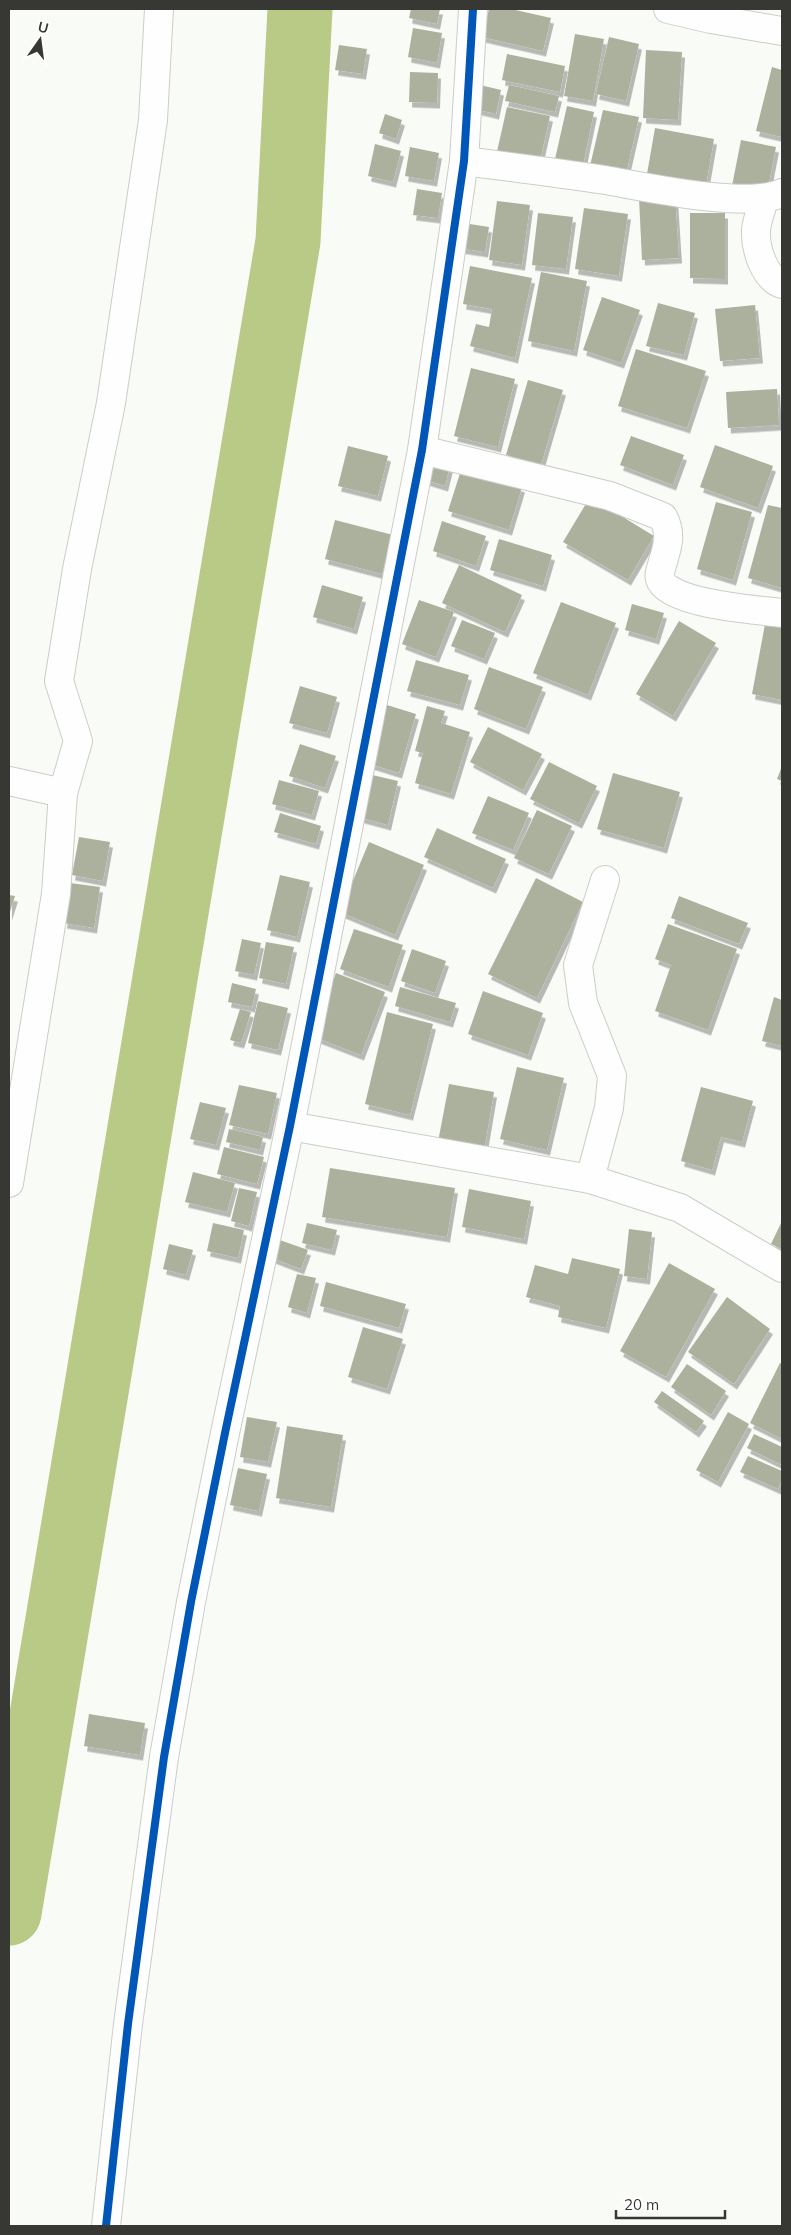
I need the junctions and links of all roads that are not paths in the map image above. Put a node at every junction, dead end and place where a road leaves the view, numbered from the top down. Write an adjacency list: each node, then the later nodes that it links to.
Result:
1 (159, 9): 11 (street)
2 (473, 9): 5 (street)
3 (668, 9): 4 (street)
4 (782, 31)
5 (464, 161): 6 (street); 8 (street)
6 (773, 196): 7 (street)
7 (782, 284)
8 (422, 450): 9 (street); 13 (street)
9 (782, 613)
10 (9, 781): 11 (street)
11 (63, 793): 15 (street)
12 (604, 880): 14 (street)
13 (290, 1126): 14 (street); 17 (street)
14 (590, 1179): 16 (street)
15 (9, 1183)
16 (782, 1268)
17 (106, 2226)

